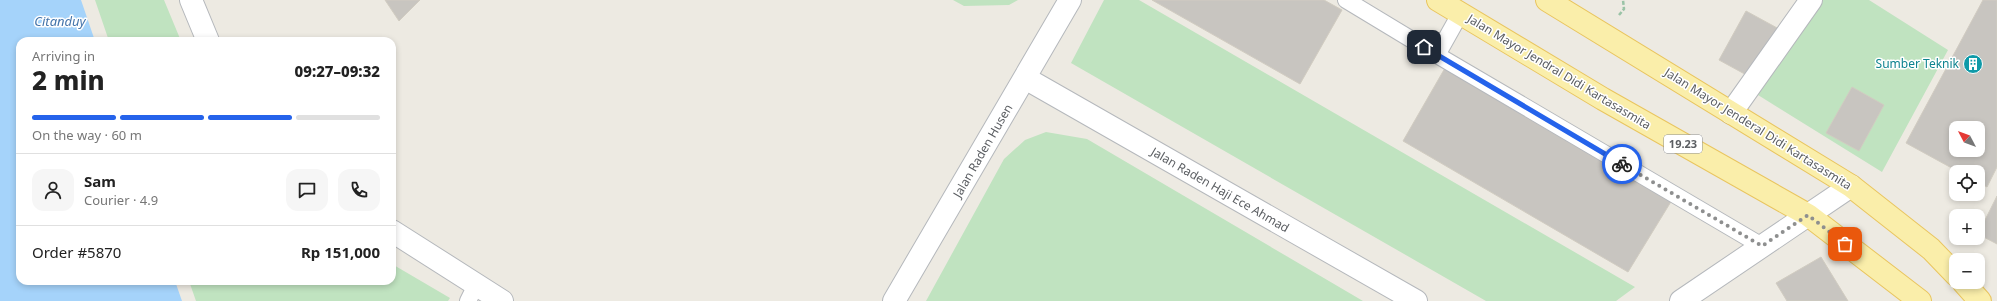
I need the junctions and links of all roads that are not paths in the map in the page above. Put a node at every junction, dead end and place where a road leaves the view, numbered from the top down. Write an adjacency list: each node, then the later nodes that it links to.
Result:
1 (191, 0): 8 (street)
2 (1070, 0): 10 (street, Jalan Raden Husen)
3 (1346, 0): 9 (lane)
4 (1438, 0): 7 (main road, Jalan Mayor Jendral Didi Kartasasmita / 19.23)
5 (1547, 0): 11 (main road, Jalan Mayor Jenderal Didi Kartasasmita)
6 (1811, 0): 11 (street)
7 (1460, 14): 9 (lane); 13 (main road, Jalan Mayor Jendral Didi Kartasasmita / 19.23)
8 (206, 37)
9 (1437, 55): 15 (lane)
10 (1025, 78): 20 (street, Jalan Raden Husen); 21 (street, Jalan Raden Haji Ece Ahmad)
11 (1731, 113): 12 (main road, Jalan Mayor Jenderal Didi Kartasasmita)
12 (1851, 186): 13 (street); 16 (main road, Jalan Mayor Jenderal Didi Kartasasmita)
13 (1808, 215): 15 (street); 23 (main road, Jalan Mayor Jendral Didi Kartasasmita / 19.23)
14 (396, 234): 18 (street)
15 (1762, 246): 22 (street)
16 (1949, 268)
17 (1969, 289): 24 (main road)
18 (472, 293): 19 (street)
19 (502, 301)
20 (894, 301)
21 (1416, 301)
22 (1681, 301)
23 (1920, 301)
24 (1980, 301)

